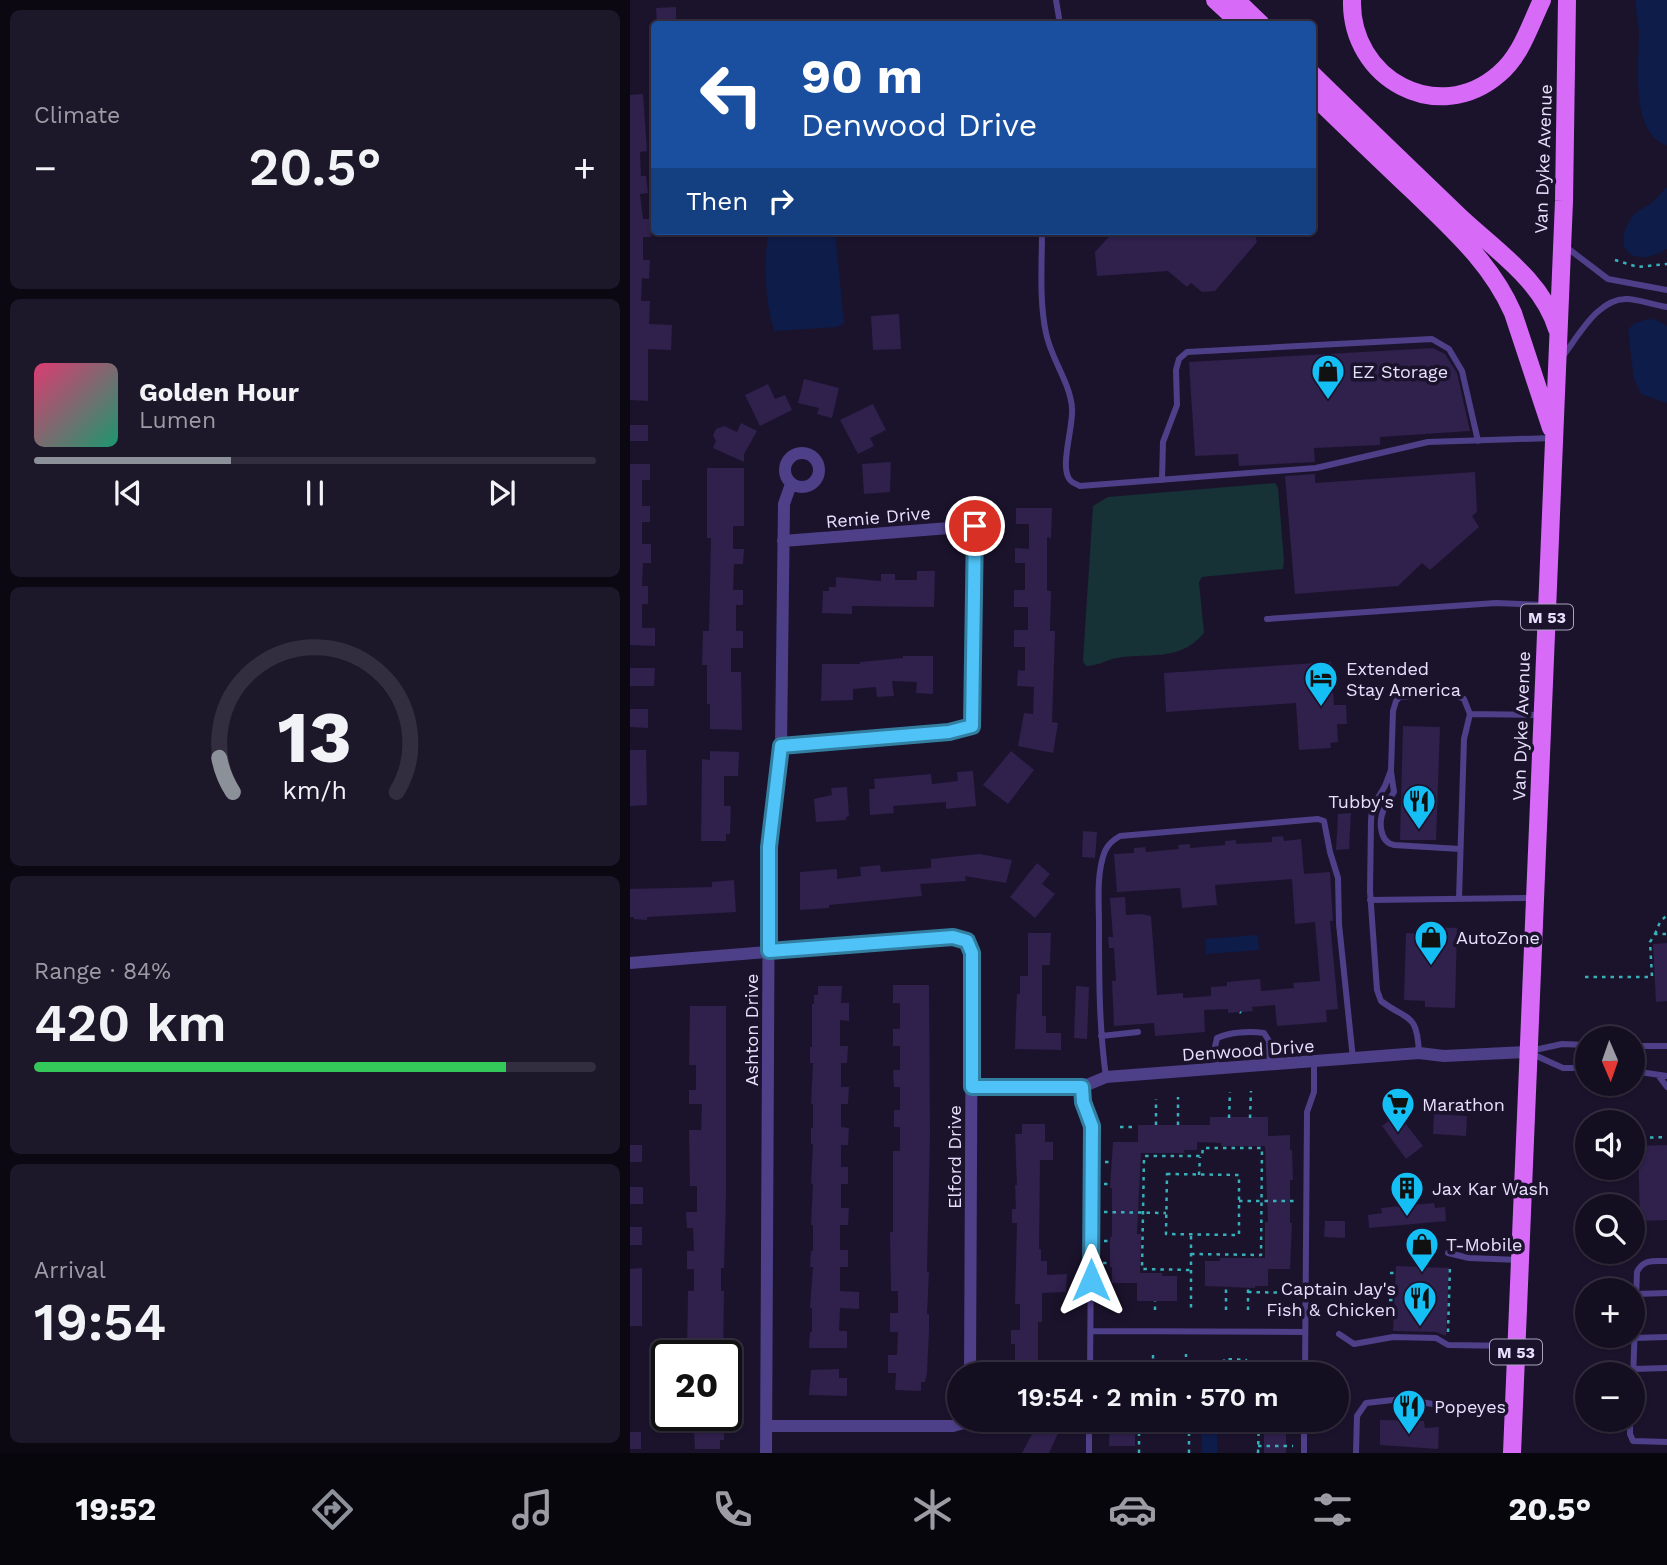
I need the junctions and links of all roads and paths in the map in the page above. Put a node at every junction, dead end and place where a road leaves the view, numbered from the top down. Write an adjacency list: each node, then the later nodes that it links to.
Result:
1 (1056, 0): 7 (lane)
2 (1215, 0): 8 (main road)
3 (1236, 0): 9 (main road)
4 (1352, 0): 5 (main road)
5 (1542, 0)
6 (1567, 0): 13 (main road, Van Dyke Avenue / M 53)
7 (1060, 21)
8 (1238, 21)
9 (1258, 21)
10 (1316, 78): 18 (main road)
11 (1316, 98): 20 (main road)
12 (1042, 235): 22 (lane)
13 (1562, 243): 16 (lane); 18 (main road, Van Dyke Avenue / M 53)
14 (1615, 260): 15 (path)
15 (1667, 264)
16 (1667, 290)
17 (1667, 307): 19 (lane)
18 (1559, 335): 19 (main road, Van Dyke Avenue / M 53)
19 (1558, 362): 20 (main road, Van Dyke Avenue / M 53)
20 (1554, 438): 21 (lane); 27 (main road, Van Dyke Avenue / M 53)
21 (1478, 441): 22 (lane); 22 (lane)
22 (1162, 480)
23 (791, 484): 26 (street, Ashton Drive)
24 (976, 505): 25 (street)
25 (975, 526): 26 (street, Remie Drive); 31 (street)
26 (783, 541): 31 (street, Ashton Drive)
27 (1547, 605): 28 (lane); 30 (main road, Van Dyke Avenue / M 53)
28 (1267, 619)
29 (1469, 714): 30 (lane); 32 (lane); 33 (lane)
30 (1543, 715): 34 (main road, Van Dyke Avenue / M 53)
31 (781, 746): 40 (street, Ashton Drive)
32 (1391, 770): 33 (lane); 36 (lane)
33 (1460, 849): 35 (lane)
34 (1535, 898): 35 (lane); 48 (main road, Van Dyke Avenue / M 53)
35 (1459, 899): 36 (lane)
36 (1370, 900): 49 (lane)
37 (1667, 915): 38 (path)
38 (1655, 934): 39 (path); 42 (path)
39 (1667, 934)
40 (769, 951): 41 (street); 59 (street, Elford Drive); 136 (street, Ashton Drive)
41 (630, 963)
42 (1585, 977)
43 (1138, 1032): 44 (lane)
44 (1101, 1035): 50 (lane); 58 (lane)
45 (1575, 1045): 48 (lane)
46 (1645, 1046): 47 (lane)
47 (1667, 1046)
48 (1528, 1052): 49 (street, Denwood Drive); 53 (lane); 91 (main road, Van Dyke Avenue / M 53)
49 (1419, 1053): 50 (street, Denwood Drive)
50 (1353, 1059): 51 (street, Denwood Drive)
51 (1314, 1062): 52 (street, Denwood Drive); 116 (lane)
52 (1270, 1066): 54 (street, Denwood Drive); 54 (lane)
53 (1575, 1068)
54 (1216, 1070): 58 (street, Denwood Drive)
55 (1645, 1072): 56 (lane)
56 (1656, 1073): 57 (lane); 61 (lane)
57 (1667, 1076)
58 (1105, 1077): 60 (street, Denwood Drive)
59 (972, 1087): 60 (street, Denwood Drive); 126 (street, Elford Drive)
60 (1082, 1087): 115 (lane)
61 (1667, 1087)
62 (1251, 1091): 67 (path)
63 (1230, 1093): 66 (path)
64 (1178, 1097): 69 (path)
65 (1156, 1098): 68 (path)
66 (1229, 1118)
67 (1250, 1118)
68 (1156, 1125)
69 (1178, 1125)
70 (1119, 1127): 71 (path)
71 (1134, 1127)
72 (1667, 1137): 73 (path)
73 (1645, 1138)
74 (1200, 1156): 77 (path); 81 (path); 84 (path)
75 (1105, 1162): 76 (path)
76 (1110, 1162)
77 (1199, 1175): 80 (path); 85 (path)
78 (1104, 1184): 79 (path)
79 (1110, 1184)
80 (1239, 1201): 81 (path); 86 (path)
81 (1262, 1201): 82 (path); 90 (path)
82 (1296, 1201)
83 (1104, 1212): 84 (path)
84 (1143, 1213): 85 (path); 96 (path)
85 (1166, 1213): 86 (path)
86 (1191, 1235): 90 (path)
87 (1104, 1241): 88 (path)
88 (1110, 1241)
89 (1448, 1253): 91 (lane)
90 (1191, 1254): 96 (path)
91 (1521, 1261): 121 (main road, Van Dyke Avenue / M 53)
92 (1667, 1261): 99 (lane)
93 (1103, 1263): 94 (path)
94 (1110, 1263)
95 (1450, 1266): 118 (path)
96 (1191, 1270): 110 (path)
97 (1390, 1273): 98 (path)
98 (1395, 1273)
99 (1637, 1278)
100 (1390, 1286): 101 (path)
101 (1395, 1286)
102 (1226, 1288): 111 (path)
103 (1295, 1293): 112 (path)
104 (1667, 1293): 105 (lane)
105 (1645, 1294)
106 (1389, 1300): 107 (path)
107 (1394, 1300)
108 (1155, 1301): 109 (path)
109 (1155, 1310)
110 (1191, 1310)
111 (1226, 1310)
112 (1248, 1310)
113 (1388, 1314): 114 (path)
114 (1394, 1314)
115 (1091, 1332): 116 (lane); 127 (lane)
116 (1305, 1332): 132 (lane)
117 (1339, 1334): 121 (lane)
118 (1448, 1336)
119 (1667, 1337): 120 (lane)
120 (1645, 1338)
121 (1517, 1346): 135 (main road, Van Dyke Avenue / M 53)
122 (1153, 1354): 128 (path)
123 (1186, 1354): 129 (path)
124 (1235, 1354): 125 (path)
125 (1235, 1359): 130 (path); 131 (path)
126 (970, 1362)
127 (1090, 1362)
128 (1153, 1362)
129 (1186, 1362)
130 (1224, 1362)
131 (1246, 1362)
132 (1305, 1362)
133 (1645, 1368): 134 (lane)
134 (1667, 1368)
135 (1514, 1406): 153 (lane); 154 (main road, Van Dyke Avenue / M 53)
136 (766, 1426): 137 (street); 147 (street, Ashton Drive)
137 (947, 1426)
138 (1090, 1432): 148 (lane)
139 (1139, 1432): 149 (path)
140 (1189, 1432): 150 (path)
141 (1259, 1432): 145 (path)
142 (1304, 1432): 152 (lane)
143 (1630, 1432): 144 (lane)
144 (1667, 1442)
145 (1258, 1446): 146 (path); 151 (path)
146 (1293, 1446)
147 (766, 1453)
148 (1089, 1453)
149 (1139, 1453)
150 (1189, 1453)
151 (1258, 1453)
152 (1304, 1453)
153 (1356, 1453)
154 (1512, 1453)

